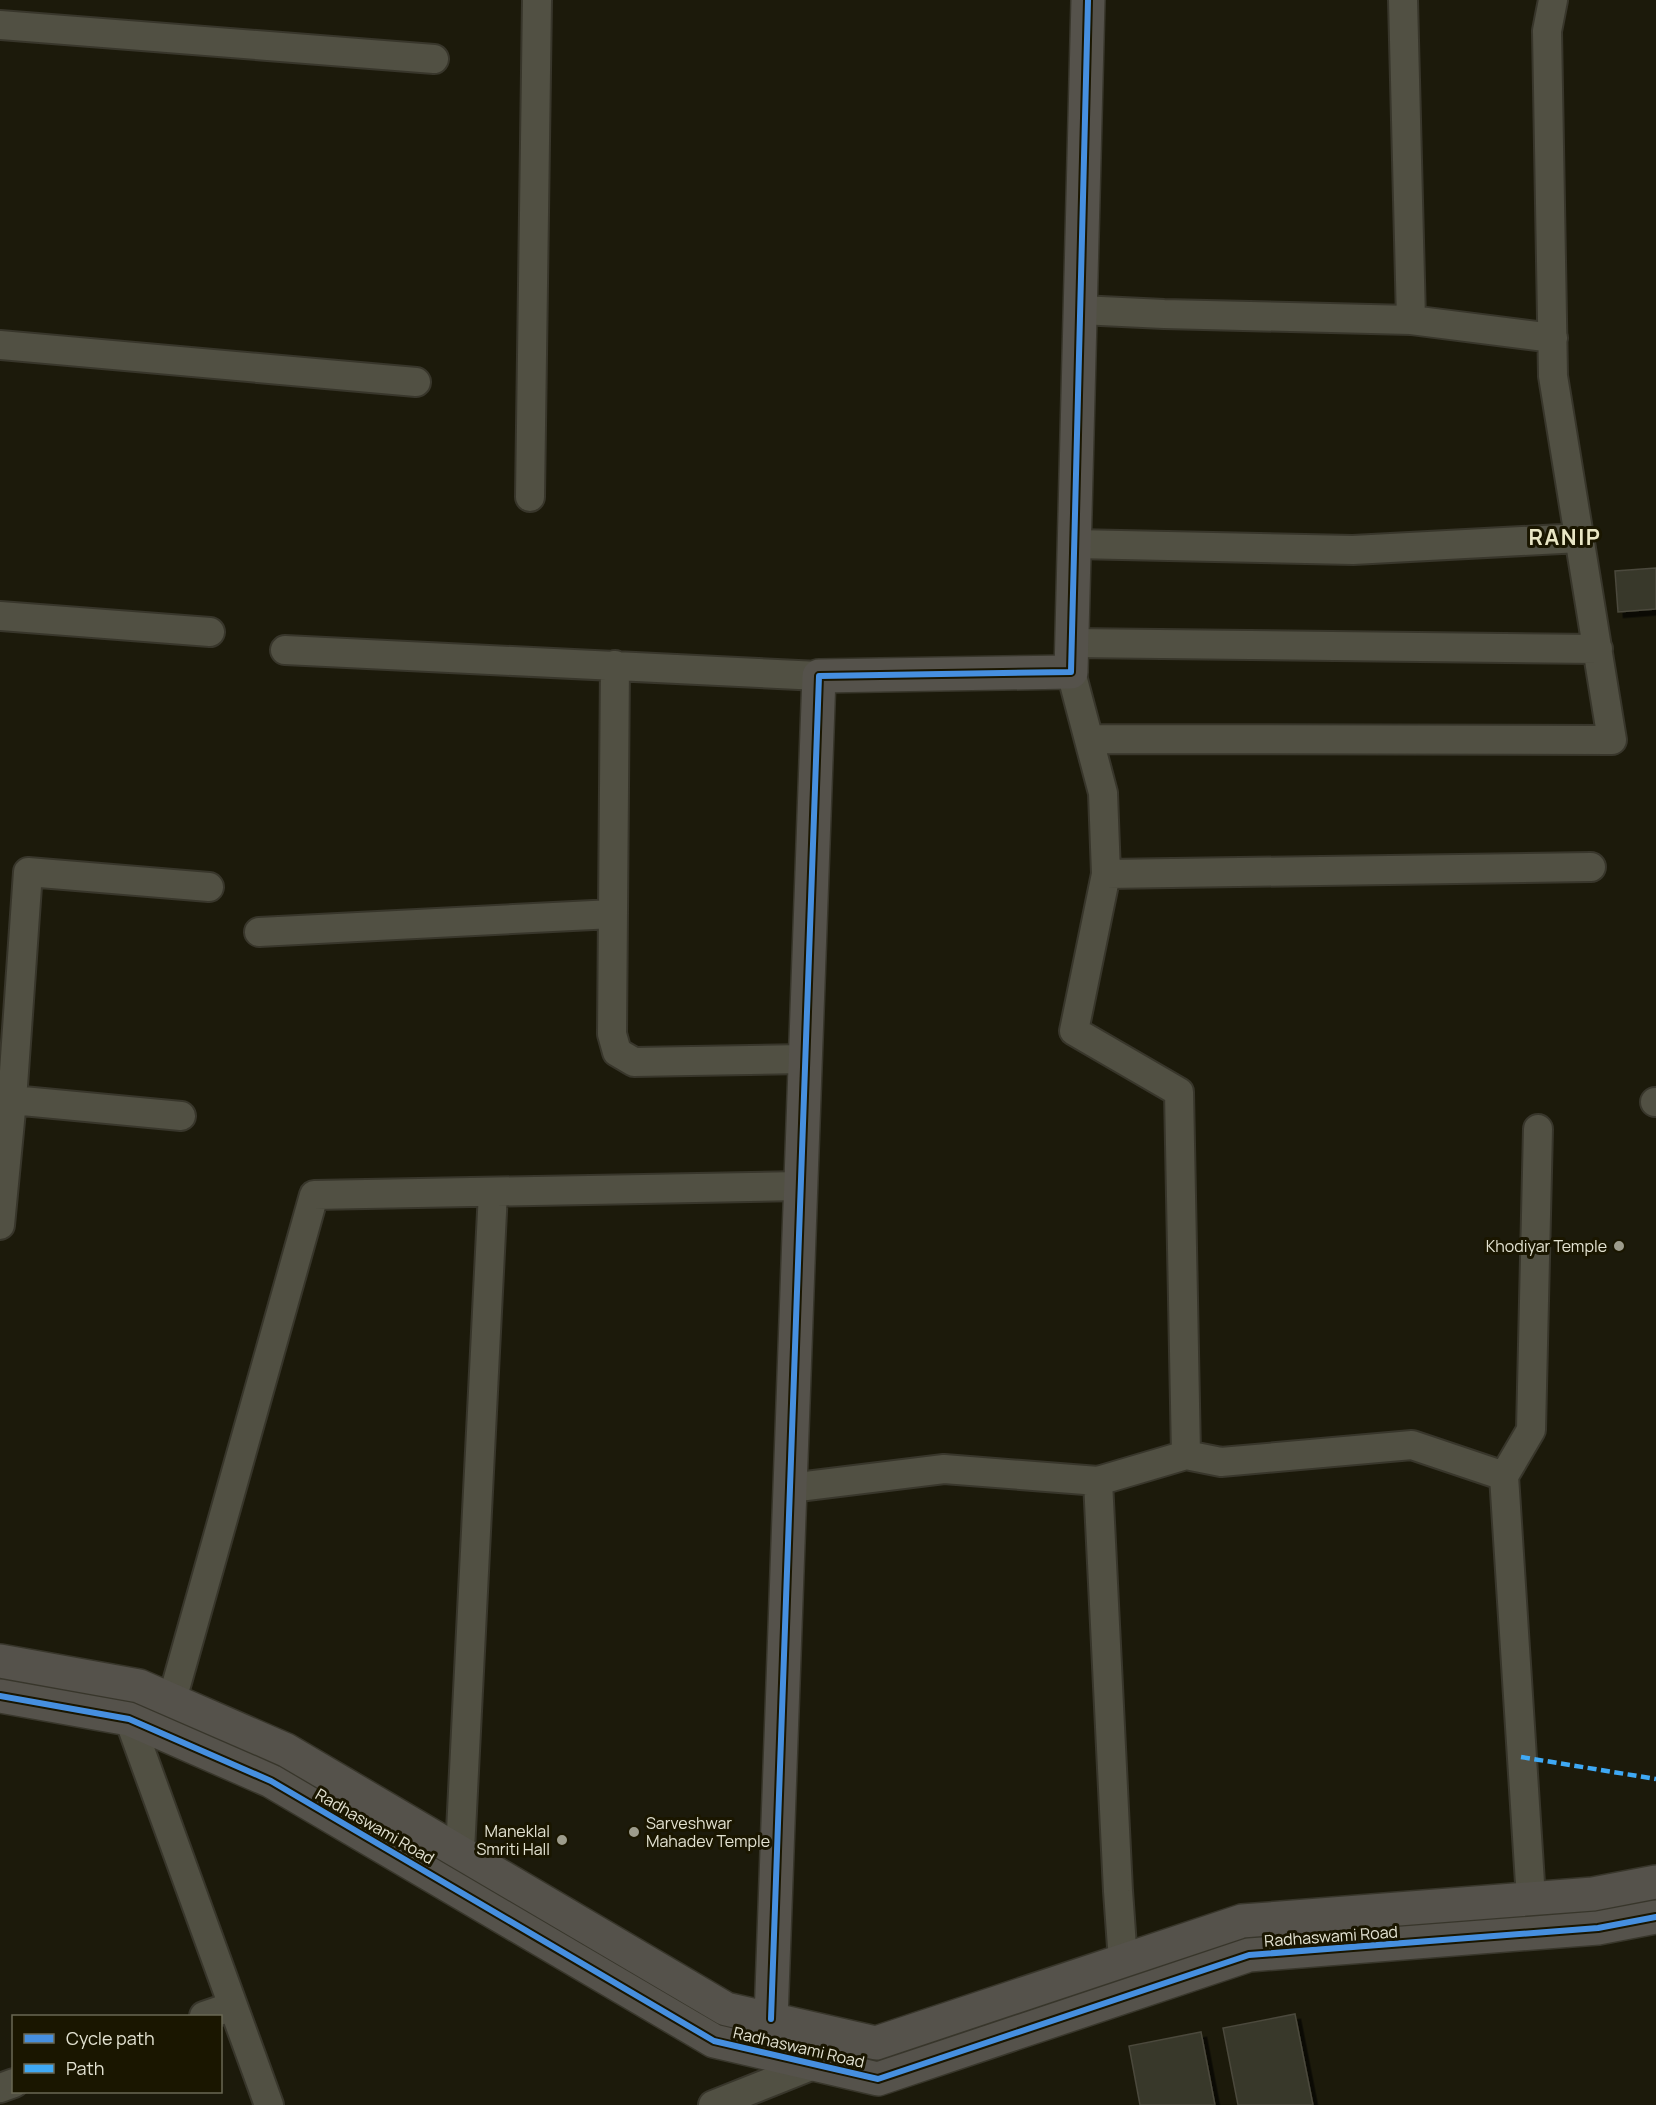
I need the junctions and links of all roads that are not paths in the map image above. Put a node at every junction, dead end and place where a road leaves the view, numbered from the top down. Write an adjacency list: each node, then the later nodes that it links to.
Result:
1 (537, 0): 12 (street)
2 (1088, 0): 7 (street)
3 (1403, 0): 8 (street)
4 (1553, 0): 9 (street)
5 (0, 25): 6 (street)
6 (434, 59)
7 (1080, 310): 8 (street); 14 (street)
8 (1411, 320): 9 (street)
9 (1553, 338): 13 (street)
10 (0, 345): 11 (street)
11 (416, 382)
12 (530, 497)
13 (1580, 538): 14 (street); 17 (street)
14 (1075, 544): 19 (street)
15 (0, 616): 16 (street)
16 (210, 632)
17 (1598, 649): 19 (street); 22 (street)
18 (285, 650): 20 (street)
19 (1071, 657): 21 (street); 22 (street)
20 (615, 665): 21 (street); 26 (street)
21 (819, 676): 28 (street)
22 (1089, 739): 24 (street)
23 (1591, 867): 24 (street)
24 (1106, 874): 35 (street)
25 (210, 887): 29 (street)
26 (613, 914): 27 (street); 28 (street)
27 (259, 932)
28 (805, 1059): 32 (street)
29 (12, 1100): 30 (street); 34 (street)
30 (181, 1116)
31 (1538, 1130): 36 (street)
32 (800, 1186): 33 (street); 38 (street)
33 (493, 1192): 41 (street); 43 (street)
34 (0, 1225)
35 (1186, 1455): 36 (street); 37 (street)
36 (1504, 1476): 45 (street)
37 (1098, 1481): 38 (street); 47 (street)
38 (790, 1488): 50 (street)
39 (0, 1661): 41 (street, Radhaswami Road)
40 (0, 1696): 42 (street, Radhaswami Road)
41 (172, 1700): 43 (street, Radhaswami Road)
42 (129, 1719): 48 (street); 51 (street, Radhaswami Road)
43 (460, 1851): 50 (street, Radhaswami Road)
44 (1656, 1882): 45 (street, Radhaswami Road)
45 (1531, 1899): 47 (street, Radhaswami Road)
46 (1656, 1917): 51 (street, Radhaswami Road)
47 (1123, 1961): 50 (street, Radhaswami Road)
48 (233, 2006): 49 (street); 52 (street)
49 (207, 2015)
50 (771, 2019)
51 (816, 2064): 53 (street)
52 (269, 2105)
53 (713, 2105)

